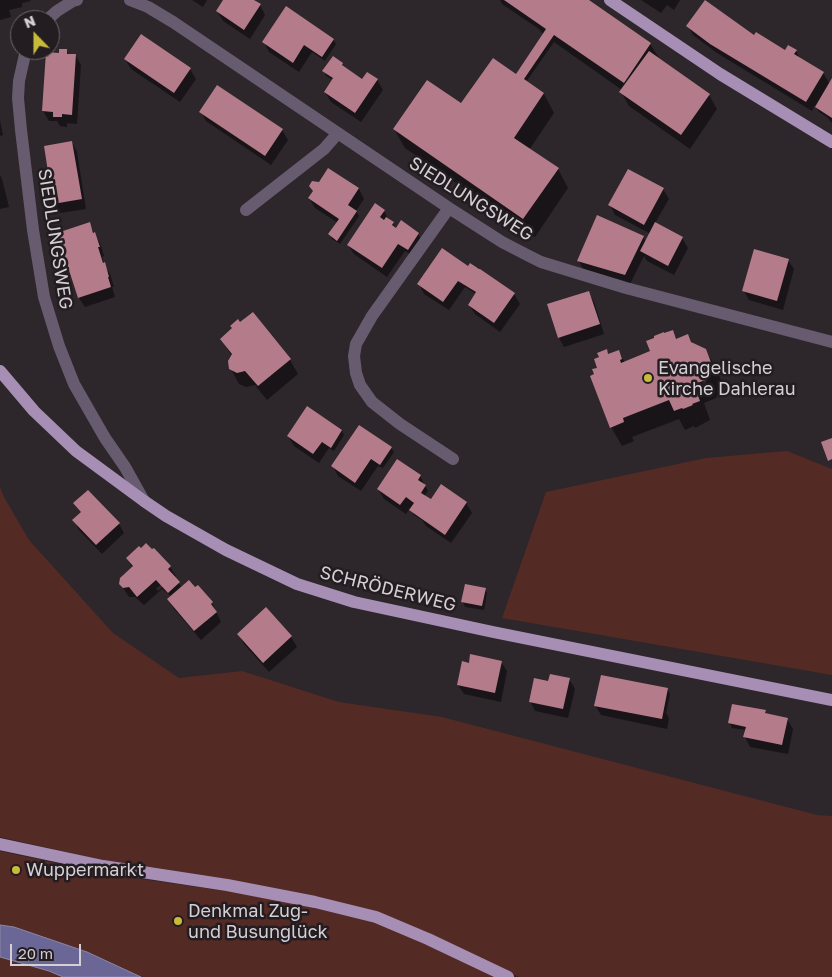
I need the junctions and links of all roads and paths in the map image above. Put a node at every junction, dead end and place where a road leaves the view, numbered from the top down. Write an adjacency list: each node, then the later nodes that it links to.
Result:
1 (78, 0): 4 (street)
2 (130, 0): 6 (street, SIEDLUNGSWEG)
3 (610, 0): 7 (main road)
4 (58, 10)
5 (24, 60): 13 (street, SIEDLUNGSWEG)
6 (338, 133): 8 (street, SIEDLUNGSWEG); 9 (street)
7 (832, 142)
8 (449, 208): 10 (street, SIEDLUNGSWEG); 12 (street)
9 (246, 210)
10 (832, 342)
11 (0, 371): 13 (main road, SCHRÖDERWEG)
12 (454, 459)
13 (144, 501): 14 (main road, SCHRÖDERWEG)
14 (832, 700)
15 (0, 844): 16 (main road)
16 (508, 977)

